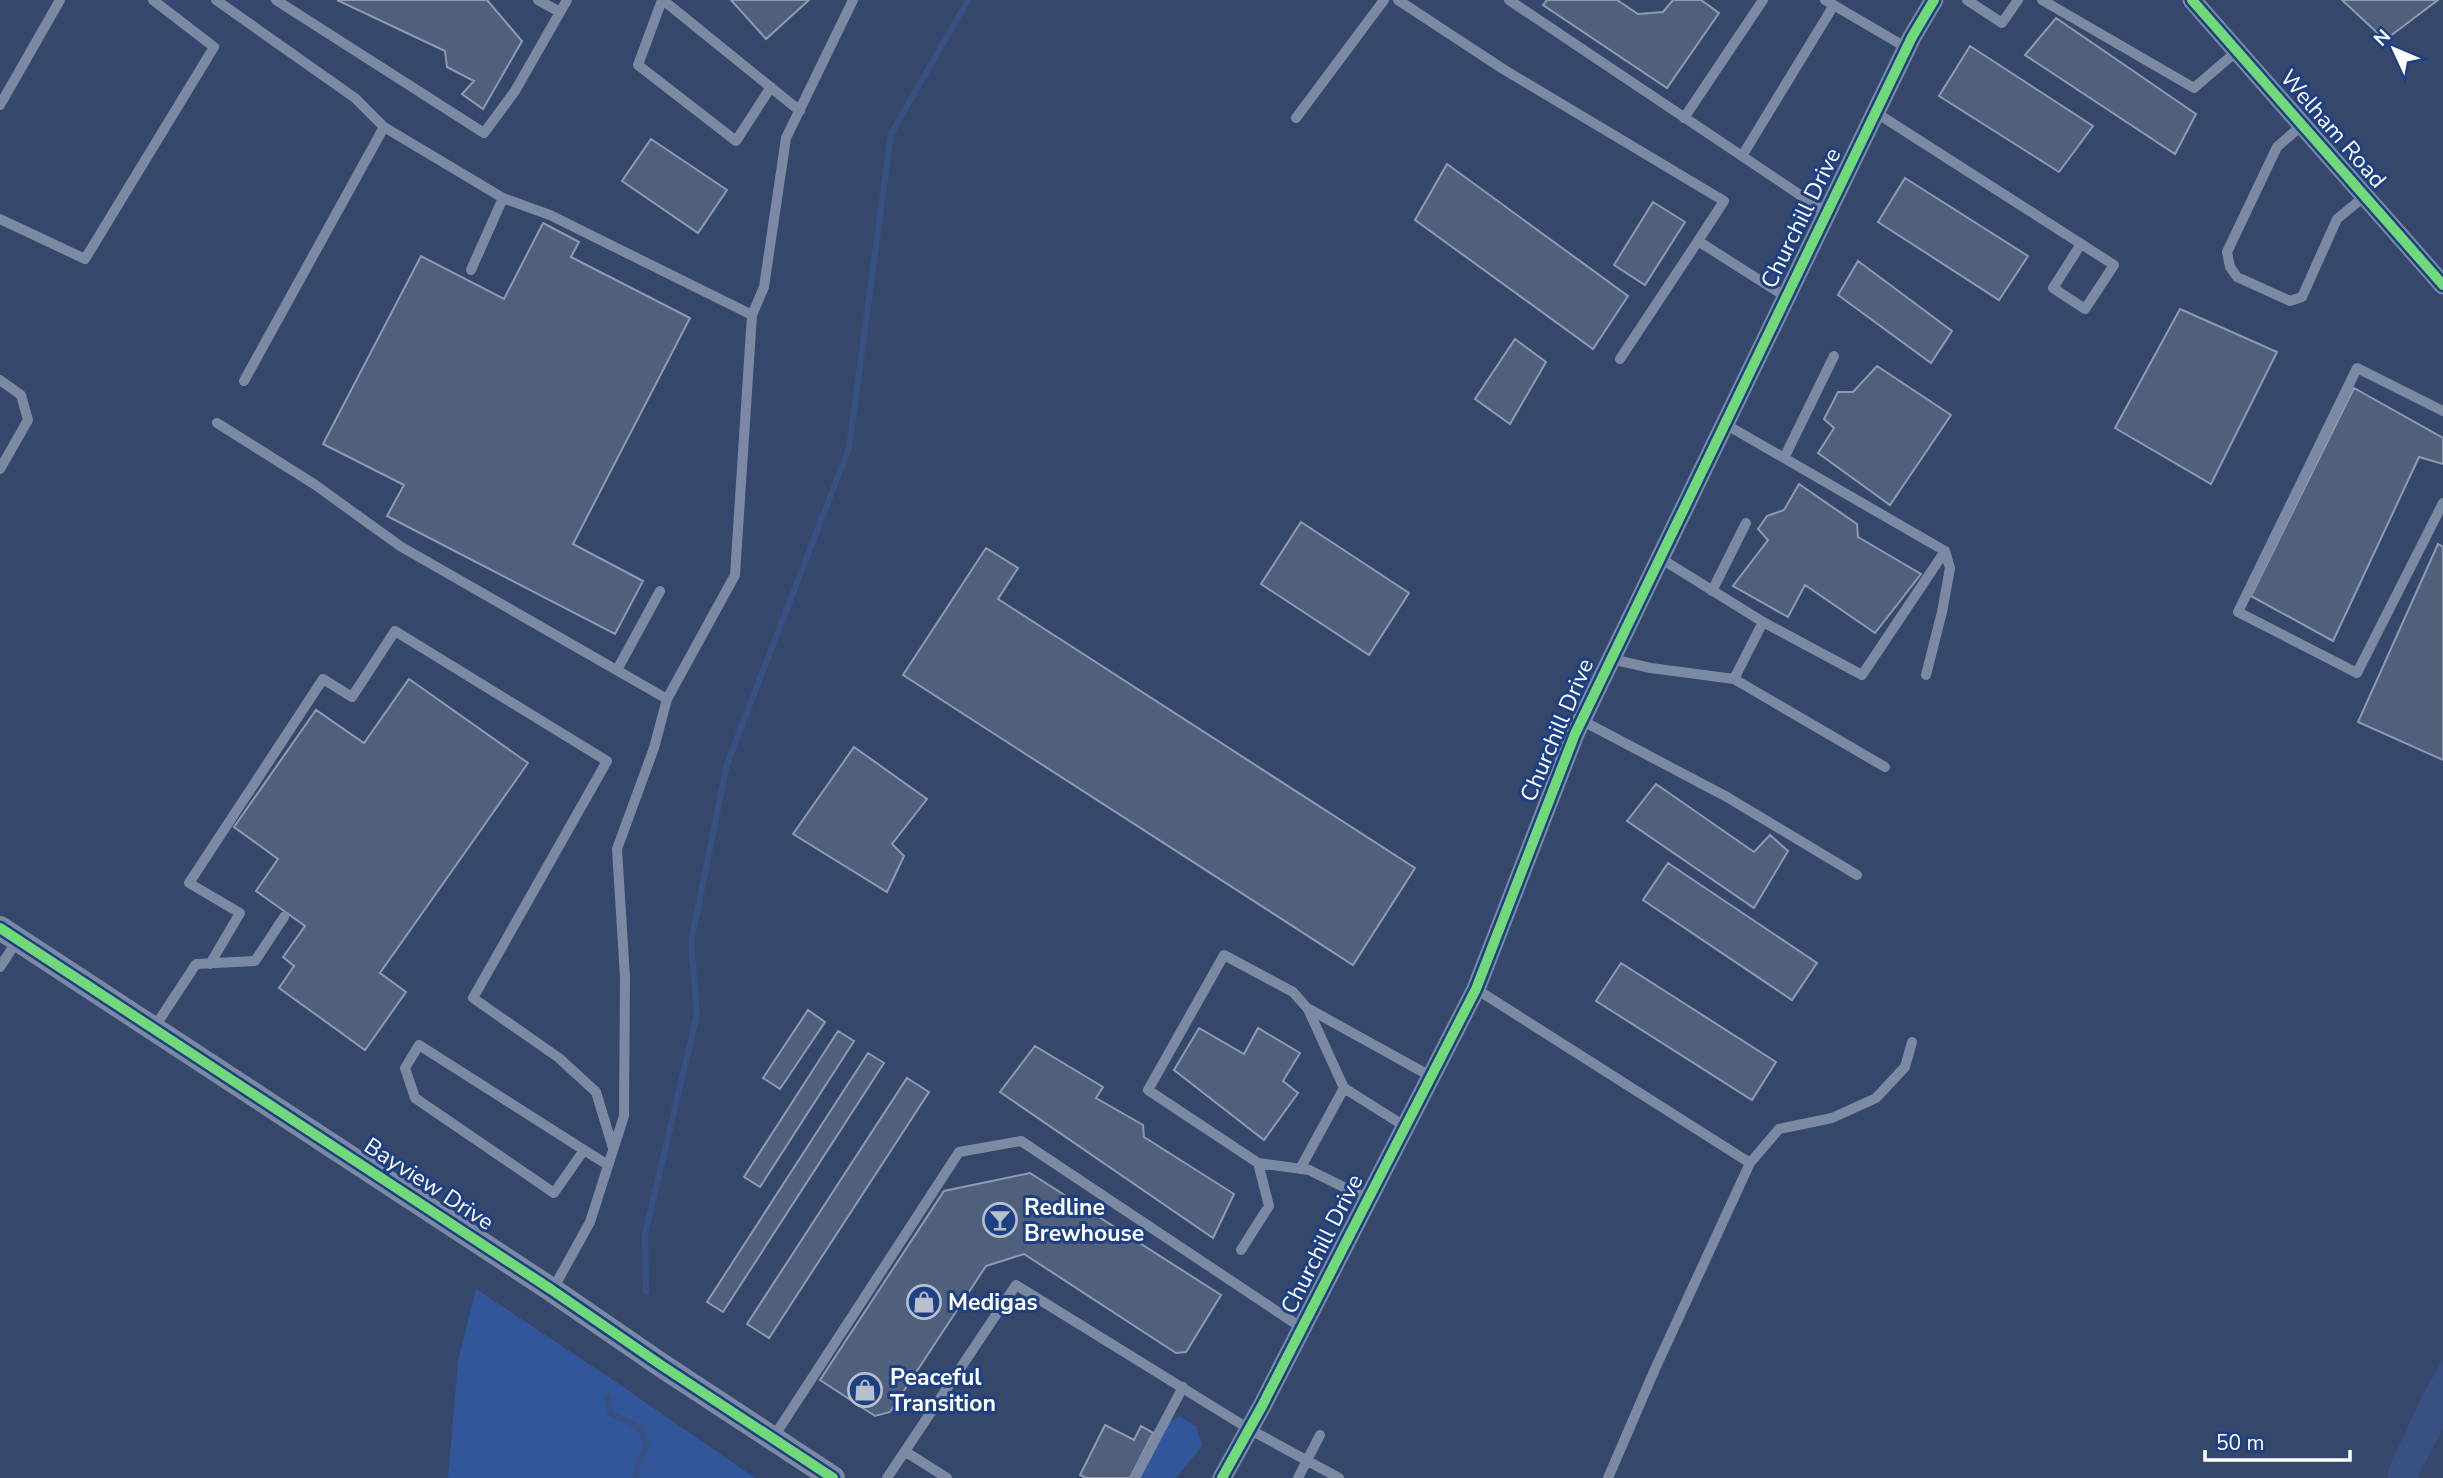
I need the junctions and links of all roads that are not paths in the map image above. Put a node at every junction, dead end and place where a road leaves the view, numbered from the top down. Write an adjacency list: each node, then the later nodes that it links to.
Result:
1 (60, 0): 23 (lane)
2 (153, 0): 34 (lane)
3 (216, 0): 29 (lane)
4 (276, 0): 19 (lane)
5 (538, 0): 19 (lane)
6 (567, 0): 19 (lane)
7 (663, 0): 22 (lane); 22 (lane)
8 (853, 0): 24 (lane)
9 (1384, 0): 26 (lane)
10 (1398, 0): 35 (lane)
11 (1509, 0): 27 (lane)
12 (1763, 0): 27 (lane)
13 (1967, 0): 14 (lane)
14 (2018, 0)
15 (2042, 0): 21 (lane)
16 (2192, 0): 21 (street, Welham Road)
17 (1932, 1): 20 (street, Churchill Drive)
18 (1829, 3): 20 (lane); 30 (lane)
19 (560, 12)
20 (1907, 48): 25 (street, Churchill Drive)
21 (2237, 51): 28 (street, Welham Road)
22 (771, 87): 24 (lane)
23 (0, 104)
24 (800, 111): 40 (lane)
25 (1875, 112): 33 (street, Churchill Drive); 36 (lane)
26 (1296, 118)
27 (1684, 118): 30 (lane)
28 (2302, 125): 31 (street, Welham Road); 31 (lane)
29 (384, 127): 32 (lane); 44 (lane)
30 (1742, 156): 33 (lane)
31 (2365, 196): 38 (street, Welham Road)
32 (503, 198): 37 (lane); 40 (lane)
33 (1827, 213): 39 (street, Churchill Drive)
34 (0, 219)
35 (1698, 241): 39 (lane); 42 (lane)
36 (2081, 244): 36 (lane)
37 (471, 270)
38 (2443, 285)
39 (1786, 297): 47 (street, Churchill Drive)
40 (752, 315): 61 (lane)
41 (1834, 356): 48 (lane)
42 (1620, 359)
43 (0, 380): 49 (lane)
44 (244, 381)
45 (2443, 411): 50 (lane)
46 (217, 423): 58 (lane)
47 (1725, 424): 48 (lane); 53 (street, Churchill Drive)
48 (1784, 458): 52 (lane)
49 (0, 469)
50 (2443, 503)
51 (1746, 523): 55 (lane)
52 (1945, 551): 56 (lane); 59 (lane)
53 (1660, 558): 55 (lane); 57 (street, Churchill Drive)
54 (660, 591): 58 (lane)
55 (1712, 591): 56 (lane)
56 (1763, 622): 60 (lane)
57 (1611, 659): 60 (lane); 62 (street, Churchill Drive)
58 (617, 670): 61 (lane)
59 (1926, 675)
60 (1734, 679): 63 (lane)
61 (667, 699): 76 (lane)
62 (1581, 720): 64 (lane); 69 (street, Churchill Drive)
63 (1885, 767)
64 (1857, 875)
65 (284, 917): 67 (lane)
66 (9, 933): 68 (lane); 71 (street, Bayview Drive)
67 (210, 964): 71 (lane); 76 (lane)
68 (0, 967)
69 (1476, 989): 73 (street, Churchill Drive); 79 (lane)
70 (1308, 1009): 73 (lane); 74 (lane); 78 (lane)
71 (153, 1028): 84 (street, Bayview Drive)
72 (1912, 1042): 79 (lane)
73 (1432, 1077): 75 (street, Churchill Drive)
74 (1344, 1088): 75 (lane); 81 (lane)
75 (1406, 1127): 82 (street, Churchill Drive)
76 (613, 1148): 80 (lane)
77 (584, 1150): 77 (lane); 80 (lane)
78 (1258, 1163): 81 (lane); 83 (lane)
79 (1750, 1163): 99 (lane)
80 (608, 1165): 84 (lane)
81 (1300, 1169): 82 (lane)
82 (1368, 1199): 85 (street, Churchill Drive)
83 (1241, 1250)
84 (552, 1290): 89 (street, Bayview Drive)
85 (1302, 1328): 87 (street, Churchill Drive); 89 (lane)
86 (1183, 1387): 87 (lane); 90 (lane); 95 (lane)
87 (1250, 1429): 91 (lane); 96 (street, Churchill Drive)
88 (1320, 1435): 91 (lane)
89 (773, 1439): 92 (street, Bayview Drive)
90 (905, 1452): 93 (lane); 94 (lane)
91 (1307, 1461): 97 (lane); 98 (lane)
92 (833, 1478)
93 (887, 1478)
94 (947, 1478)
95 (1135, 1478)
96 (1222, 1478)
97 (1298, 1478)
98 (1339, 1478)
99 (1608, 1478)

